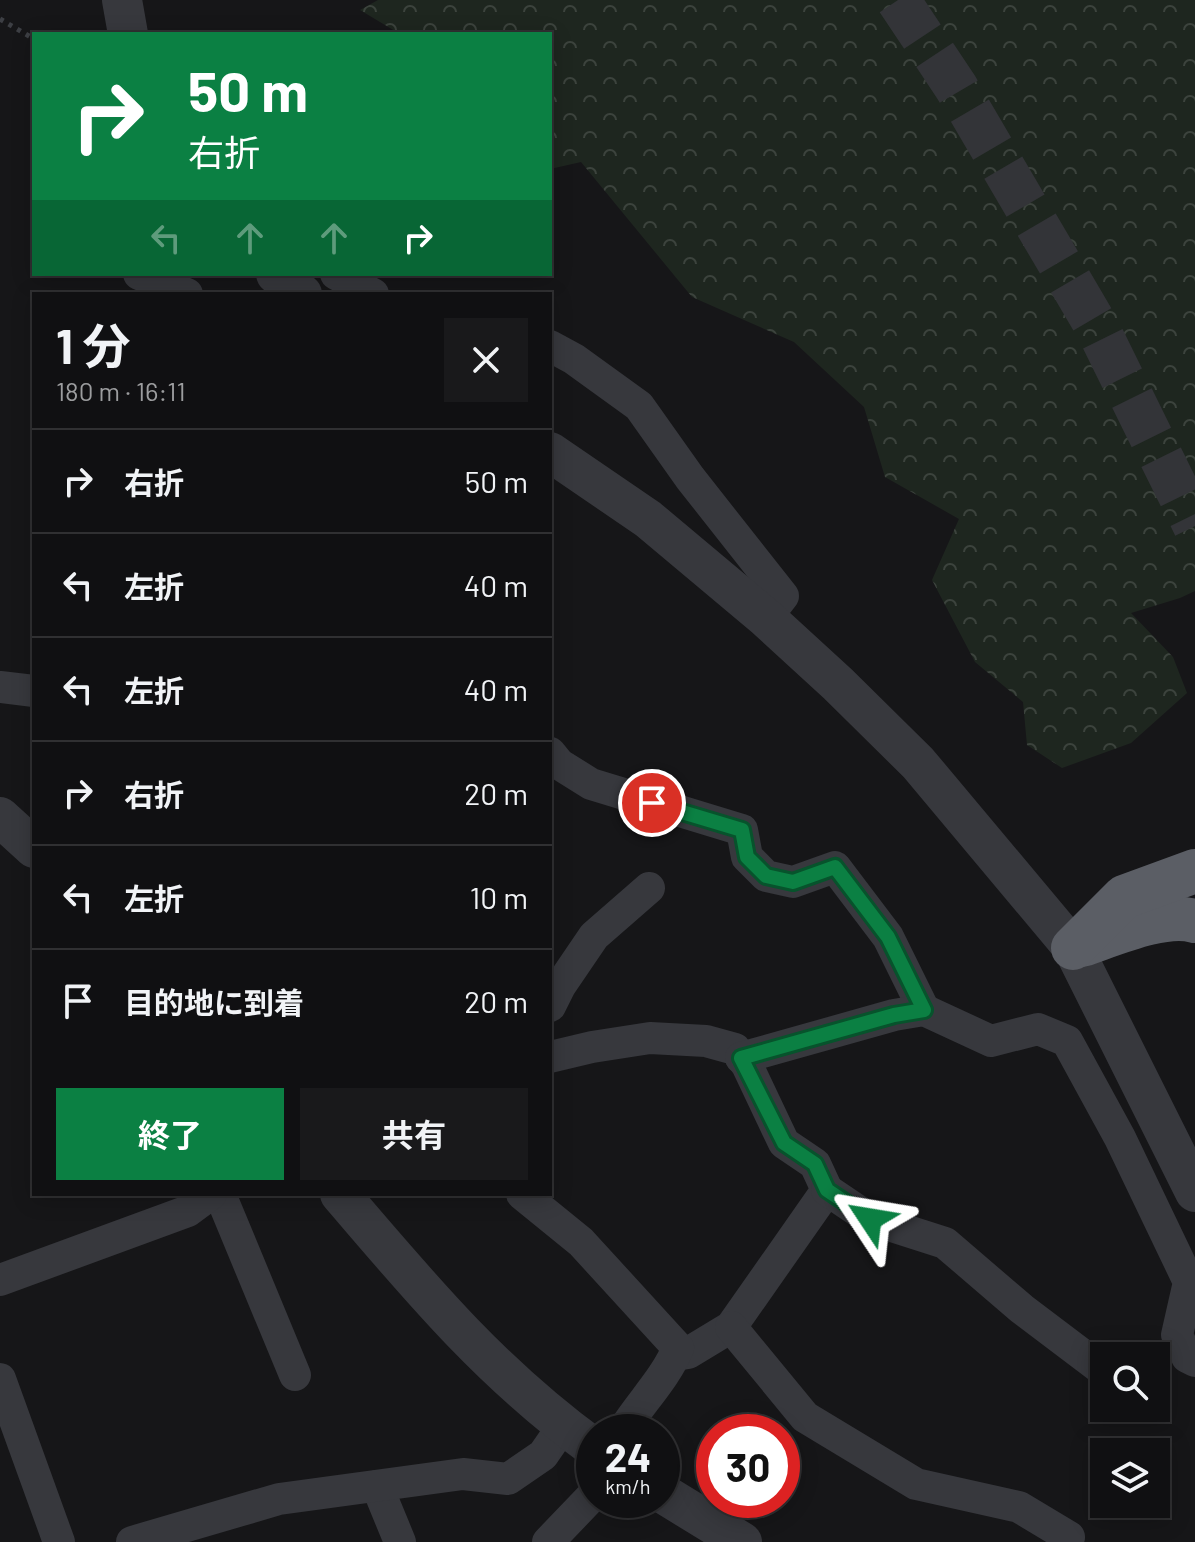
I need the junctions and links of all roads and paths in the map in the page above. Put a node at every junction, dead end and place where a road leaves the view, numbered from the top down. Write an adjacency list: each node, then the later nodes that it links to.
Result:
1 (122, 0): 3 (street)
2 (0, 19): 4 (path)
3 (128, 32)
4 (32, 38)
5 (144, 276): 8 (street)
6 (279, 276): 9 (street)
7 (340, 276): 10 (street)
8 (182, 292)
9 (299, 292)
10 (369, 292)
11 (552, 347): 13 (street)
12 (552, 453): 13 (street)
13 (766, 618): 22 (street)
14 (0, 687): 15 (street)
15 (32, 691)
16 (552, 755): 24 (street)
17 (0, 817): 18 (street)
18 (32, 846)
19 (1195, 871): 22 (highway)
20 (649, 888): 23 (street)
21 (1195, 921): 22 (highway)
22 (1073, 948): 28 (street)
23 (552, 1002)
24 (924, 1010): 26 (street); 37 (street)
25 (552, 1057): 26 (street)
26 (741, 1058): 27 (street)
27 (827, 1190): 34 (street); 36 (street)
28 (1195, 1192)
29 (208, 1196): 33 (street)
30 (221, 1196): 38 (street)
31 (342, 1196): 41 (street)
32 (524, 1196): 35 (street)
33 (0, 1280)
34 (731, 1327): 35 (street); 46 (street)
35 (675, 1355): 40 (street)
36 (1090, 1360)
37 (1195, 1361)
38 (295, 1375)
39 (0, 1379): 47 (street)
40 (633, 1414)
41 (576, 1435)
42 (576, 1438): 43 (street)
43 (377, 1486): 48 (street); 49 (street)
44 (680, 1504): 51 (street)
45 (576, 1513): 50 (street)
46 (1069, 1537)
47 (59, 1542)
48 (132, 1542)
49 (400, 1542)
50 (548, 1542)
51 (742, 1542)

